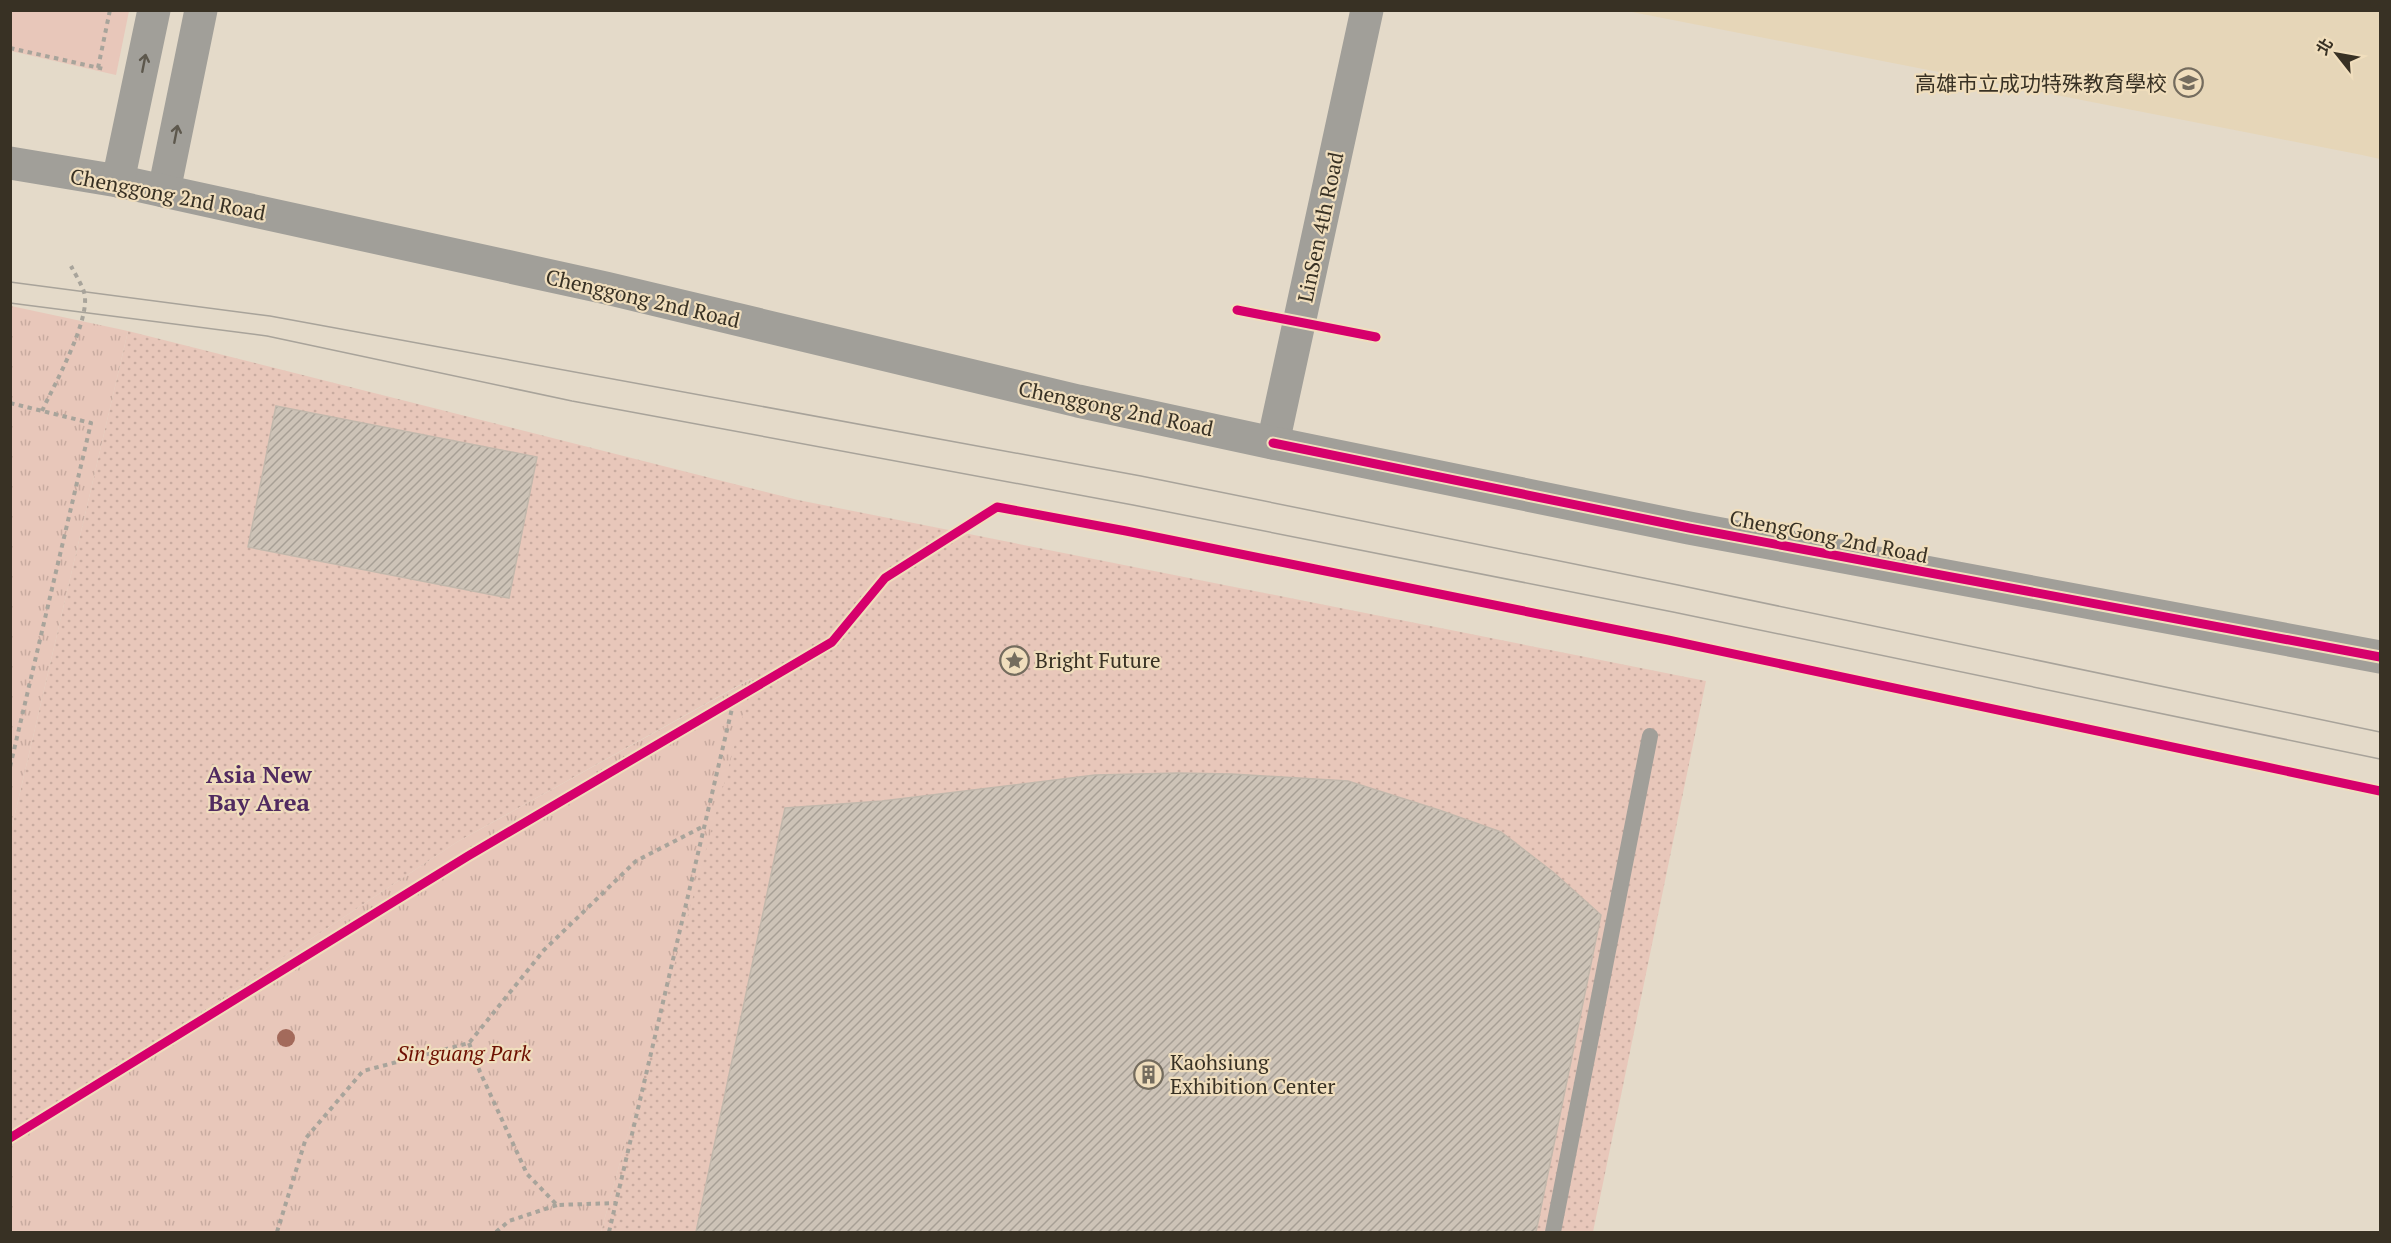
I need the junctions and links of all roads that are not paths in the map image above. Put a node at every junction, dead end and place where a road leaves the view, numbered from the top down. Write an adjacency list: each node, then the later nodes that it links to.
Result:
1 (154, 10): 5 (street, one-way to 1)
2 (201, 10): 6 (street, one-way to 2)
3 (1367, 10): 7 (street, LinSen 4th Road)
4 (10, 163): 5 (street, Chenggong 2nd Road)
5 (118, 181): 6 (street, Chenggong 2nd Road)
6 (164, 191): 7 (street, Chenggong 2nd Road)
7 (1272, 443): 8 (street, ChengGong 2nd Road)
8 (2380, 657)
9 (1650, 736): 10 (lane)
10 (1553, 1233)

